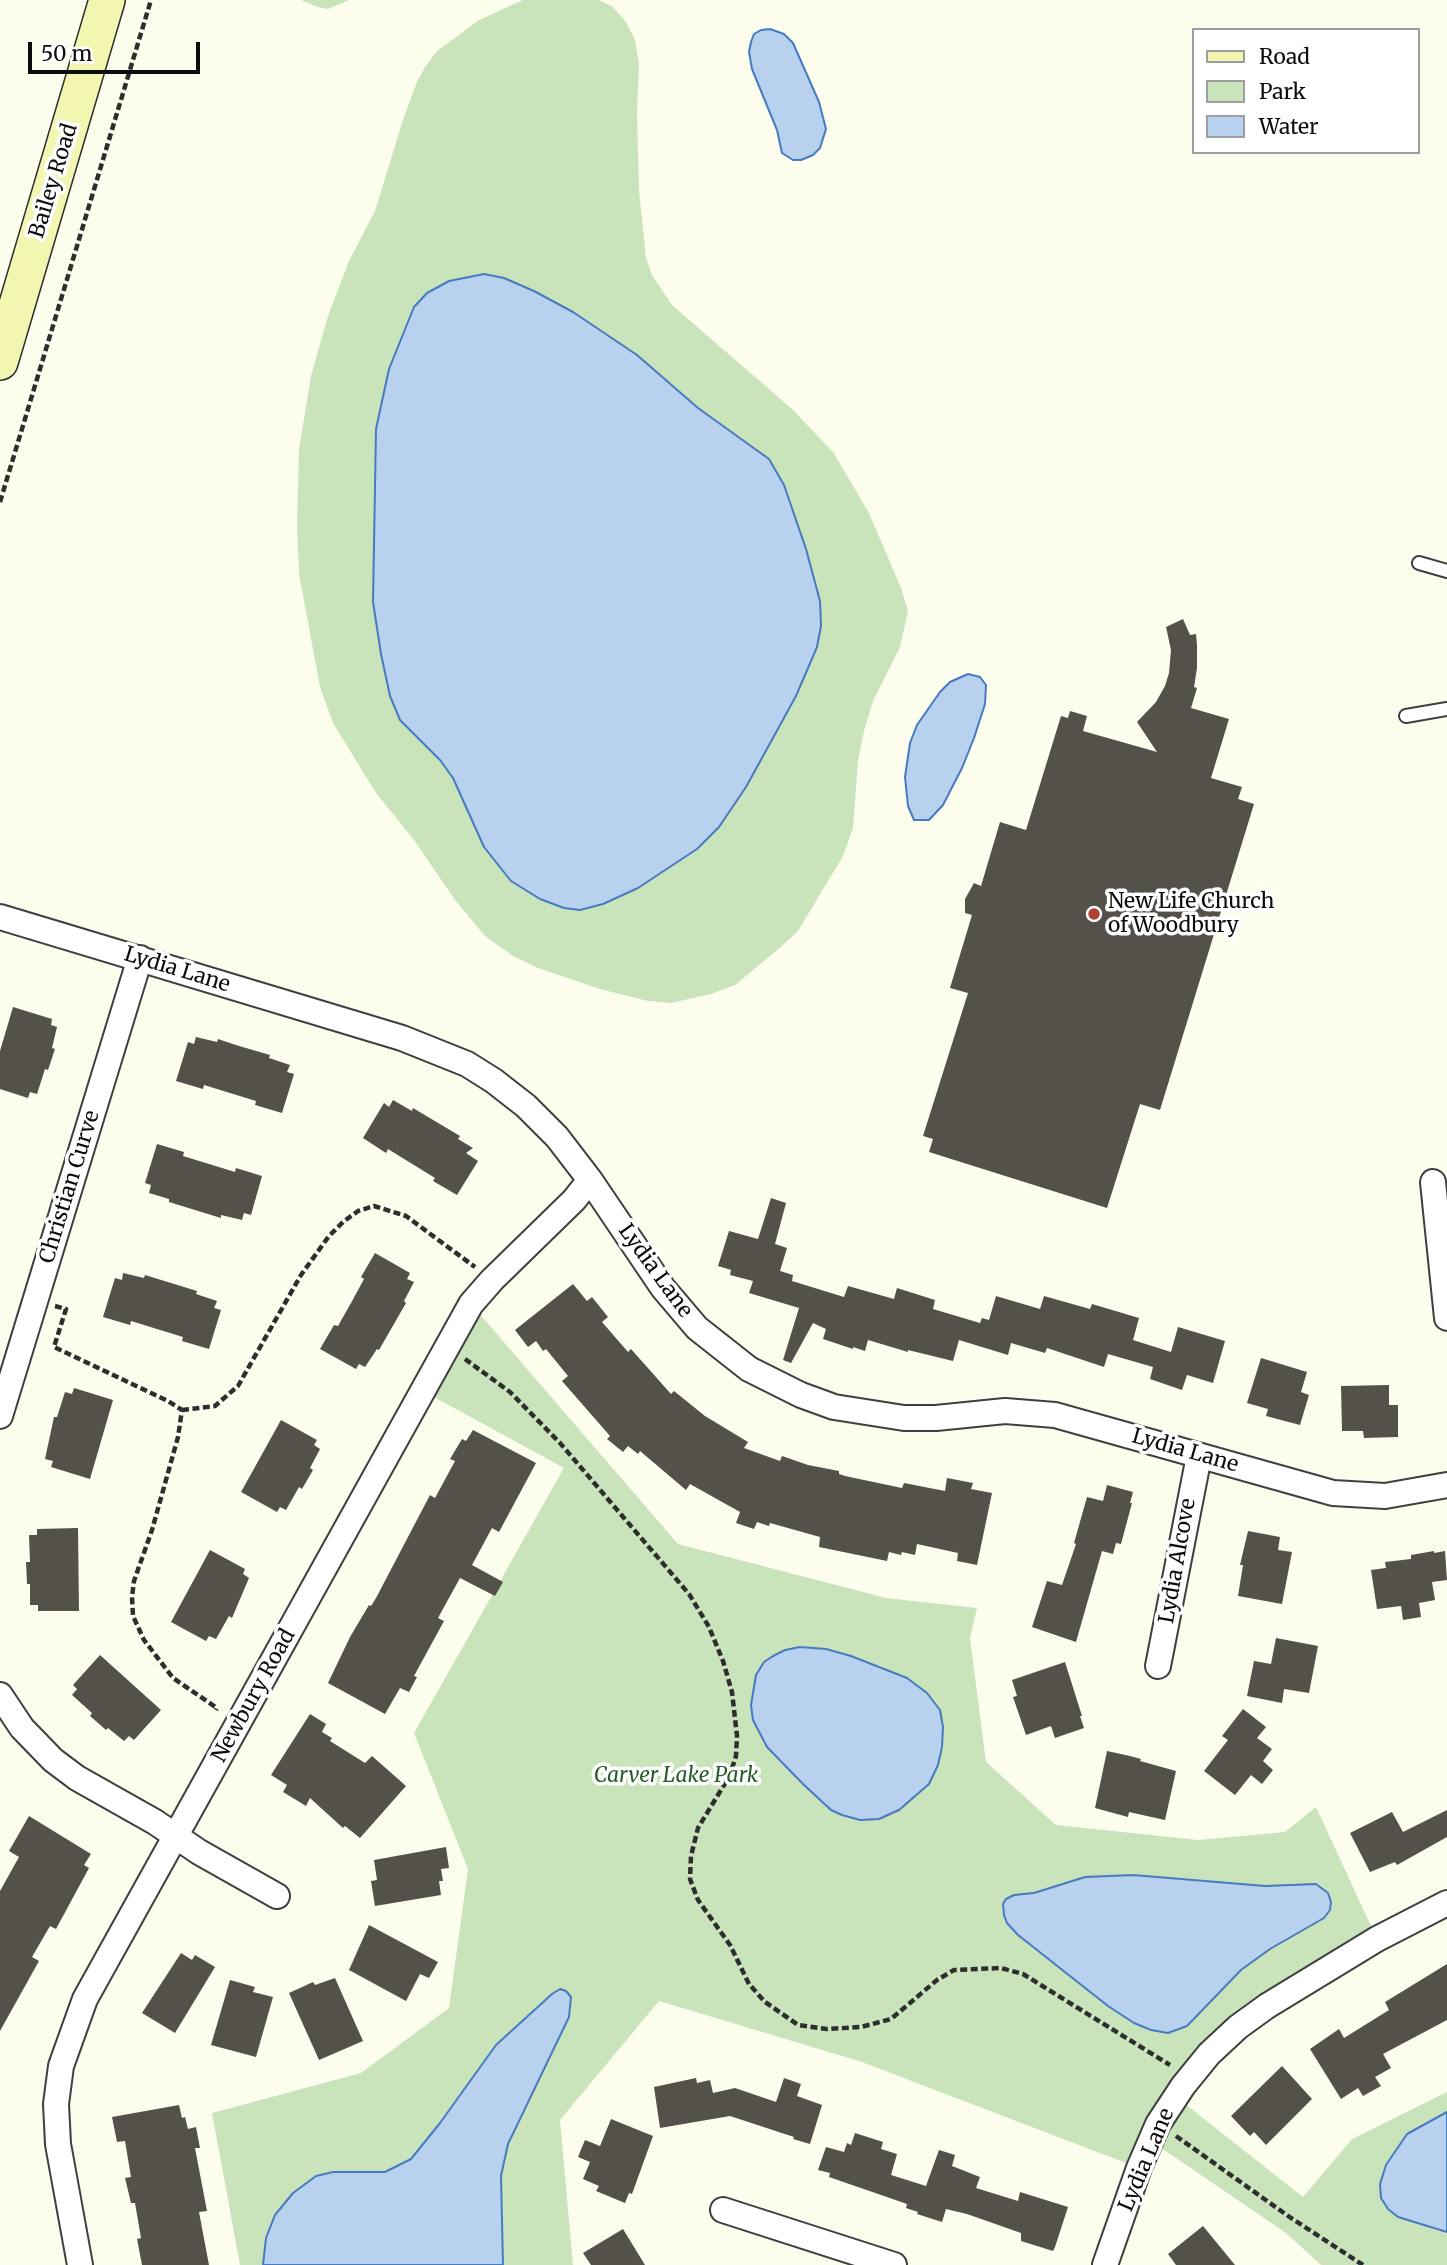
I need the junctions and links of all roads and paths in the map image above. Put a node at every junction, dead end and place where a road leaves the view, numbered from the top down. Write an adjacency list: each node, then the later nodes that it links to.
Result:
1 (107, 0): 3 (main road, Bailey Road)
2 (151, 0): 4 (path)
3 (0, 362)
4 (0, 502)
5 (1419, 563): 6 (lane)
6 (1447, 571)
7 (1447, 709): 8 (lane)
8 (1406, 716)
9 (0, 917): 10 (street, Lydia Lane)
10 (140, 958): 12 (street, Lydia Lane); 14 (street, Christian Curve)
11 (1440, 1179): 15 (street)
12 (590, 1180): 13 (street, Newbury Road); 19 (street, Lydia Lane)
13 (492, 1280): 16 (street, Newbury Road); 17 (path)
14 (35, 1300): 17 (path); 18 (street, Christian Curve)
15 (1447, 1318)
16 (446, 1349): 24 (street, Newbury Road); 27 (path)
17 (182, 1410): 23 (path)
18 (0, 1416)
19 (1199, 1455): 20 (street, Lydia Lane); 21 (street, Lydia Alcove)
20 (1447, 1485)
21 (1158, 1666)
22 (0, 1695): 24 (street)
23 (211, 1719)
24 (177, 1837): 25 (street); 30 (street, Newbury Road)
25 (277, 1896)
26 (1447, 1903): 27 (street, Lydia Lane)
27 (1190, 2077): 28 (street, Lydia Lane)
28 (1158, 2124): 32 (street, Lydia Lane); 33 (path)
29 (723, 2210): 31 (street)
30 (80, 2265)
31 (894, 2265)
32 (1105, 2265)
33 (1363, 2265)

